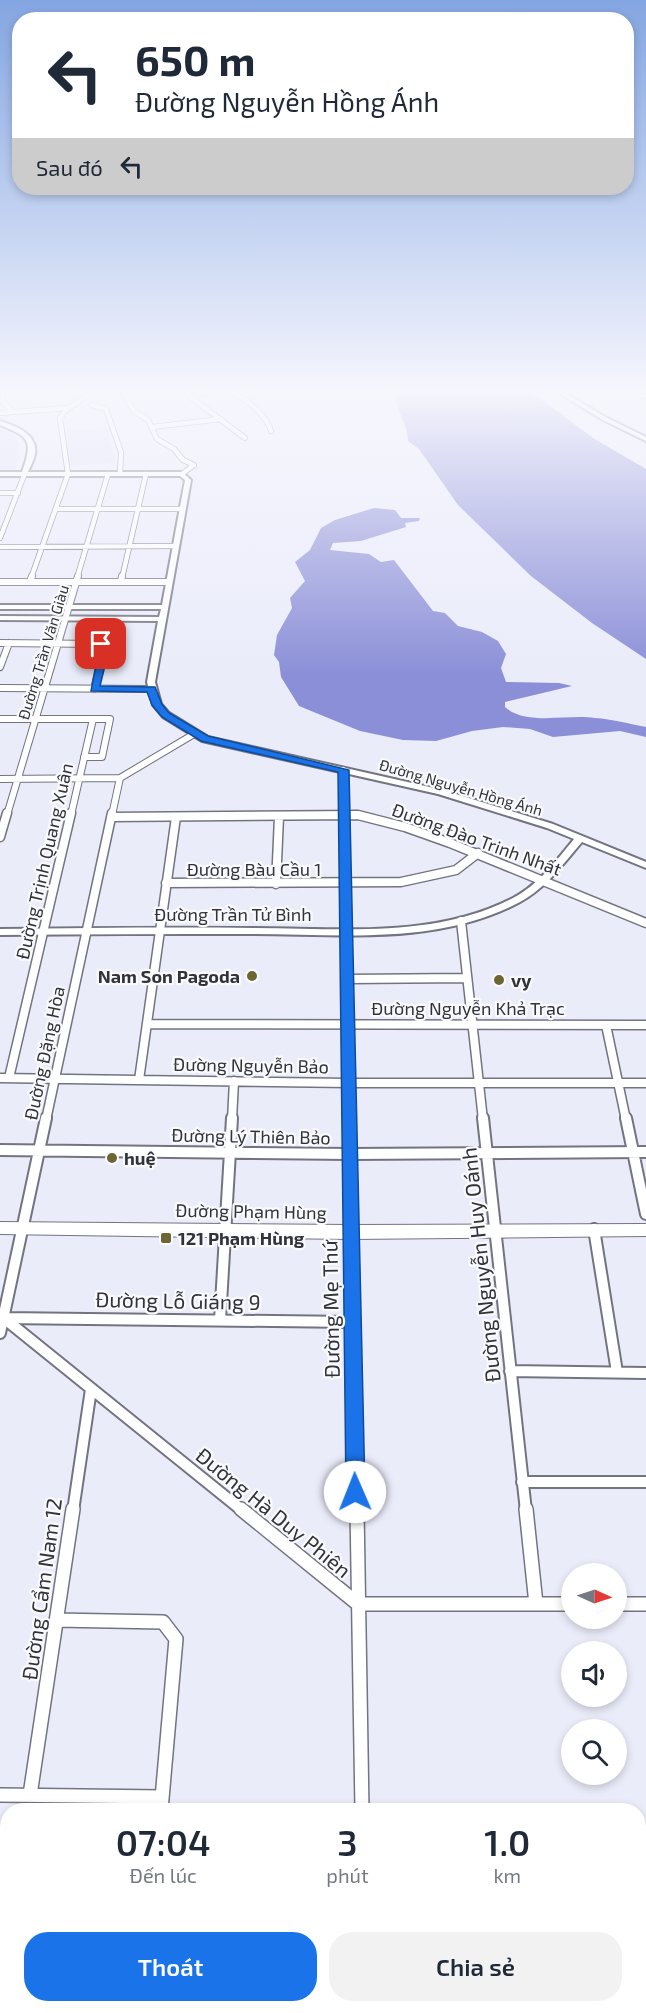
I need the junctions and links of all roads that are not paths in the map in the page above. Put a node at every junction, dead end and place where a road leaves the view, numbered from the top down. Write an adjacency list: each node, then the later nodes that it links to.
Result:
1 (21, 487): 7 (street)
2 (64, 487): 8 (street)
3 (104, 487): 9 (street, Đường Trần Văn Giàu)
4 (143, 487): 10 (street)
5 (187, 487): 11 (street)
6 (0, 493): 7 (street)
7 (18, 493): 12 (street)
8 (56, 509): 9 (street); 17 (street)
9 (98, 509): 10 (street); 18 (street, Đường Trần Văn Giàu)
10 (138, 509): 11 (street); 14 (street)
11 (182, 509): 15 (street)
12 (3, 526): 13 (street)
13 (0, 538)
14 (129, 546): 15 (street); 18 (street); 22 (street)
15 (175, 546): 23 (street)
16 (0, 547): 17 (street)
17 (41, 547): 18 (street); 20 (street)
18 (87, 547): 21 (street, Đường Trần Văn Giàu)
19 (0, 582): 20 (street)
20 (30, 582): 21 (street)
21 (76, 582): 22 (street); 25 (street, Đường Trần Văn Giàu)
22 (121, 582): 23 (street)
23 (168, 582): 26 (street)
24 (0, 607): 25 (street)
25 (69, 607): 26 (street); 28 (street, Đường Trần Văn Giàu)
26 (163, 607): 29 (street)
27 (0, 618): 28 (street)
28 (65, 618): 29 (street); 32 (street, Đường Trần Văn Giàu)
29 (161, 619): 37 (street)
30 (0, 643): 31 (street)
31 (9, 643): 32 (street); 33 (street)
32 (58, 643): 35 (street, Đường Trần Văn Giàu); 36 (street)
33 (0, 667)
34 (0, 688): 35 (street)
35 (44, 689): 36 (street); 39 (street, Đường Trần Văn Giàu)
36 (94, 689): 37 (street)
37 (152, 689): 41 (street, Đường Nguyễn Hồng Ánh)
38 (0, 719): 39 (street)
39 (35, 719): 40 (street); 46 (street, Đường Trần Văn Giàu)
40 (93, 719): 42 (street, Đường Trịnh Quang Xuân); 42 (street, Đường Trịnh Quang Xuân)
41 (194, 734): 43 (street, Đường Nguyễn Hồng Ánh); 44 (street)
42 (84, 757): 47 (street, Đường Trịnh Quang Xuân)
43 (343, 770): 48 (street, Đường Mẹ Thứ); 53 (street, Đường Nguyễn Hồng Ánh)
44 (120, 778): 47 (street); 49 (street, Đường Đặng Hòa)
45 (0, 779): 46 (street)
46 (17, 779): 47 (street); 52 (street, Đường Trần Văn Giàu)
47 (79, 779): 66 (street, Đường Trịnh Quang Xuân)
48 (344, 815): 51 (street, Đường Đào Trinh Nhất); 54 (street, Đường Đào Trinh Nhất); 59 (street, Đường Mẹ Thứ)
49 (111, 817): 50 (street, Đường Đào Trinh Nhất); 62 (street, Đường Đặng Hòa)
50 (176, 817): 51 (street, Đường Đào Trinh Nhất); 57 (street)
51 (279, 817): 58 (street)
52 (0, 837)
53 (580, 838): 55 (street, Đường Nguyễn Hồng Ánh); 56 (street, Đường Trần Tử Bình)
54 (478, 854): 56 (street, Đường Đào Trinh Nhất); 59 (street, Đường Bàu Cầu 1)
55 (646, 865)
56 (547, 878): 60 (street, Đường Trần Tử Bình); 61 (street, Đường Đào Trinh Nhất)
57 (166, 883): 58 (street, Đường Bàu Cầu 1); 63 (street)
58 (276, 884): 59 (street, Đường Bàu Cầu 1)
59 (346, 884): 64 (street, Đường Mẹ Thứ)
60 (461, 921): 64 (street, Đường Trần Tử Bình); 67 (street, Đường Nguyễn Huy Oánh)
61 (646, 923)
62 (86, 931): 63 (street, Đường Trần Tử Bình); 66 (street, Đường Trần Tử Bình); 75 (street, Đường Đặng Hòa)
63 (159, 931): 64 (street, Đường Trần Tử Bình); 69 (street)
64 (347, 931): 68 (street, Đường Mẹ Thứ)
65 (0, 932): 66 (street, Đường Trần Tử Bình)
66 (43, 932): 74 (street, Đường Trịnh Quang Xuân)
67 (467, 978): 68 (street); 70 (street, Đường Nguyễn Huy Oánh)
68 (348, 979): 71 (street, Đường Mẹ Thứ)
69 (147, 1024): 71 (street, Đường Nguyễn Khả Trạc); 76 (street)
70 (472, 1024): 71 (street, Đường Nguyễn Khả Trạc); 72 (street, Đường Nguyễn Khả Trạc); 78 (street, Đường Nguyễn Huy Oánh)
71 (349, 1025): 79 (street, Đường Mẹ Thứ)
72 (606, 1025): 73 (street, Đường Nguyễn Khả Trạc); 80 (street)
73 (646, 1025)
74 (4, 1078): 75 (street, Đường Nguyễn Bảo)
75 (55, 1078): 76 (street, Đường Nguyễn Bảo); 83 (street, Đường Đặng Hòa)
76 (139, 1080): 77 (street, Đường Nguyễn Bảo)
77 (234, 1081): 79 (street, Đường Nguyễn Bảo); 84 (street)
78 (479, 1082): 79 (street, Đường Nguyễn Bảo); 80 (street, Đường Nguyễn Bảo); 87 (street, Đường Nguyễn Huy Oánh)
79 (349, 1083): 88 (street, Đường Mẹ Thứ)
80 (618, 1083): 81 (street, Đường Nguyễn Bảo); 85 (street)
81 (646, 1083)
82 (0, 1150): 83 (street, Đường Lý Thiên Bảo)
83 (40, 1150): 84 (street, Đường Lý Thiên Bảo); 91 (street, Đường Đặng Hòa)
84 (230, 1152): 88 (street, Đường Lý Thiên Bảo); 95 (street)
85 (633, 1152): 86 (street, Đường Lý Thiên Bảo); 87 (street, Đường Lý Thiên Bảo); 89 (street)
86 (646, 1152)
87 (486, 1153): 88 (street, Đường Lý Thiên Bảo); 92 (street, Đường Nguyễn Huy Oánh)
88 (350, 1154): 96 (street, Đường Mẹ Thứ)
89 (646, 1214)
90 (0, 1228): 91 (main road, Đường Phạm Hùng)
91 (24, 1228): 95 (main road, Đường Phạm Hùng); 97 (street, Đường Đặng Hòa)
92 (495, 1229): 93 (main road, Đường Phạm Hùng); 96 (main road, Đường Phạm Hùng); 101 (street, Đường Nguyễn Huy Oánh)
93 (594, 1230): 94 (main road, Đường Phạm Hùng); 102 (street)
94 (646, 1230)
95 (225, 1231): 96 (main road, Đường Phạm Hùng); 98 (street)
96 (350, 1232): 99 (street, Đường Mẹ Thứ)
97 (2, 1316): 98 (street, Đường Lỗ Giáng 9); 100 (street, Đường Đặng Hòa); 104 (street, Đường Hà Duy Phiên)
98 (220, 1320): 99 (street, Đường Lỗ Giáng 9)
99 (352, 1322): 107 (street, Đường Mẹ Thứ)
100 (0, 1333)
101 (510, 1371): 102 (street); 105 (street, Đường Nguyễn Huy Oánh)
102 (616, 1372): 103 (street)
103 (646, 1373)
104 (91, 1389): 107 (street, Đường Hà Duy Phiên); 112 (street, Đường Cẩm Nam 12)
105 (522, 1482): 106 (street); 108 (street, Đường Nguyễn Huy Oánh)
106 (646, 1482)
107 (358, 1604): 108 (street); 117 (street, Đường Mẹ Thứ)
108 (536, 1604): 109 (street)
109 (561, 1604)
110 (627, 1604): 111 (street)
111 (646, 1604)
112 (56, 1620): 114 (street, Đường Cẩm Nam 12); 116 (street)
113 (0, 1795): 114 (street)
114 (30, 1796): 115 (street)
115 (146, 1803)
116 (162, 1803)
117 (362, 1803)

